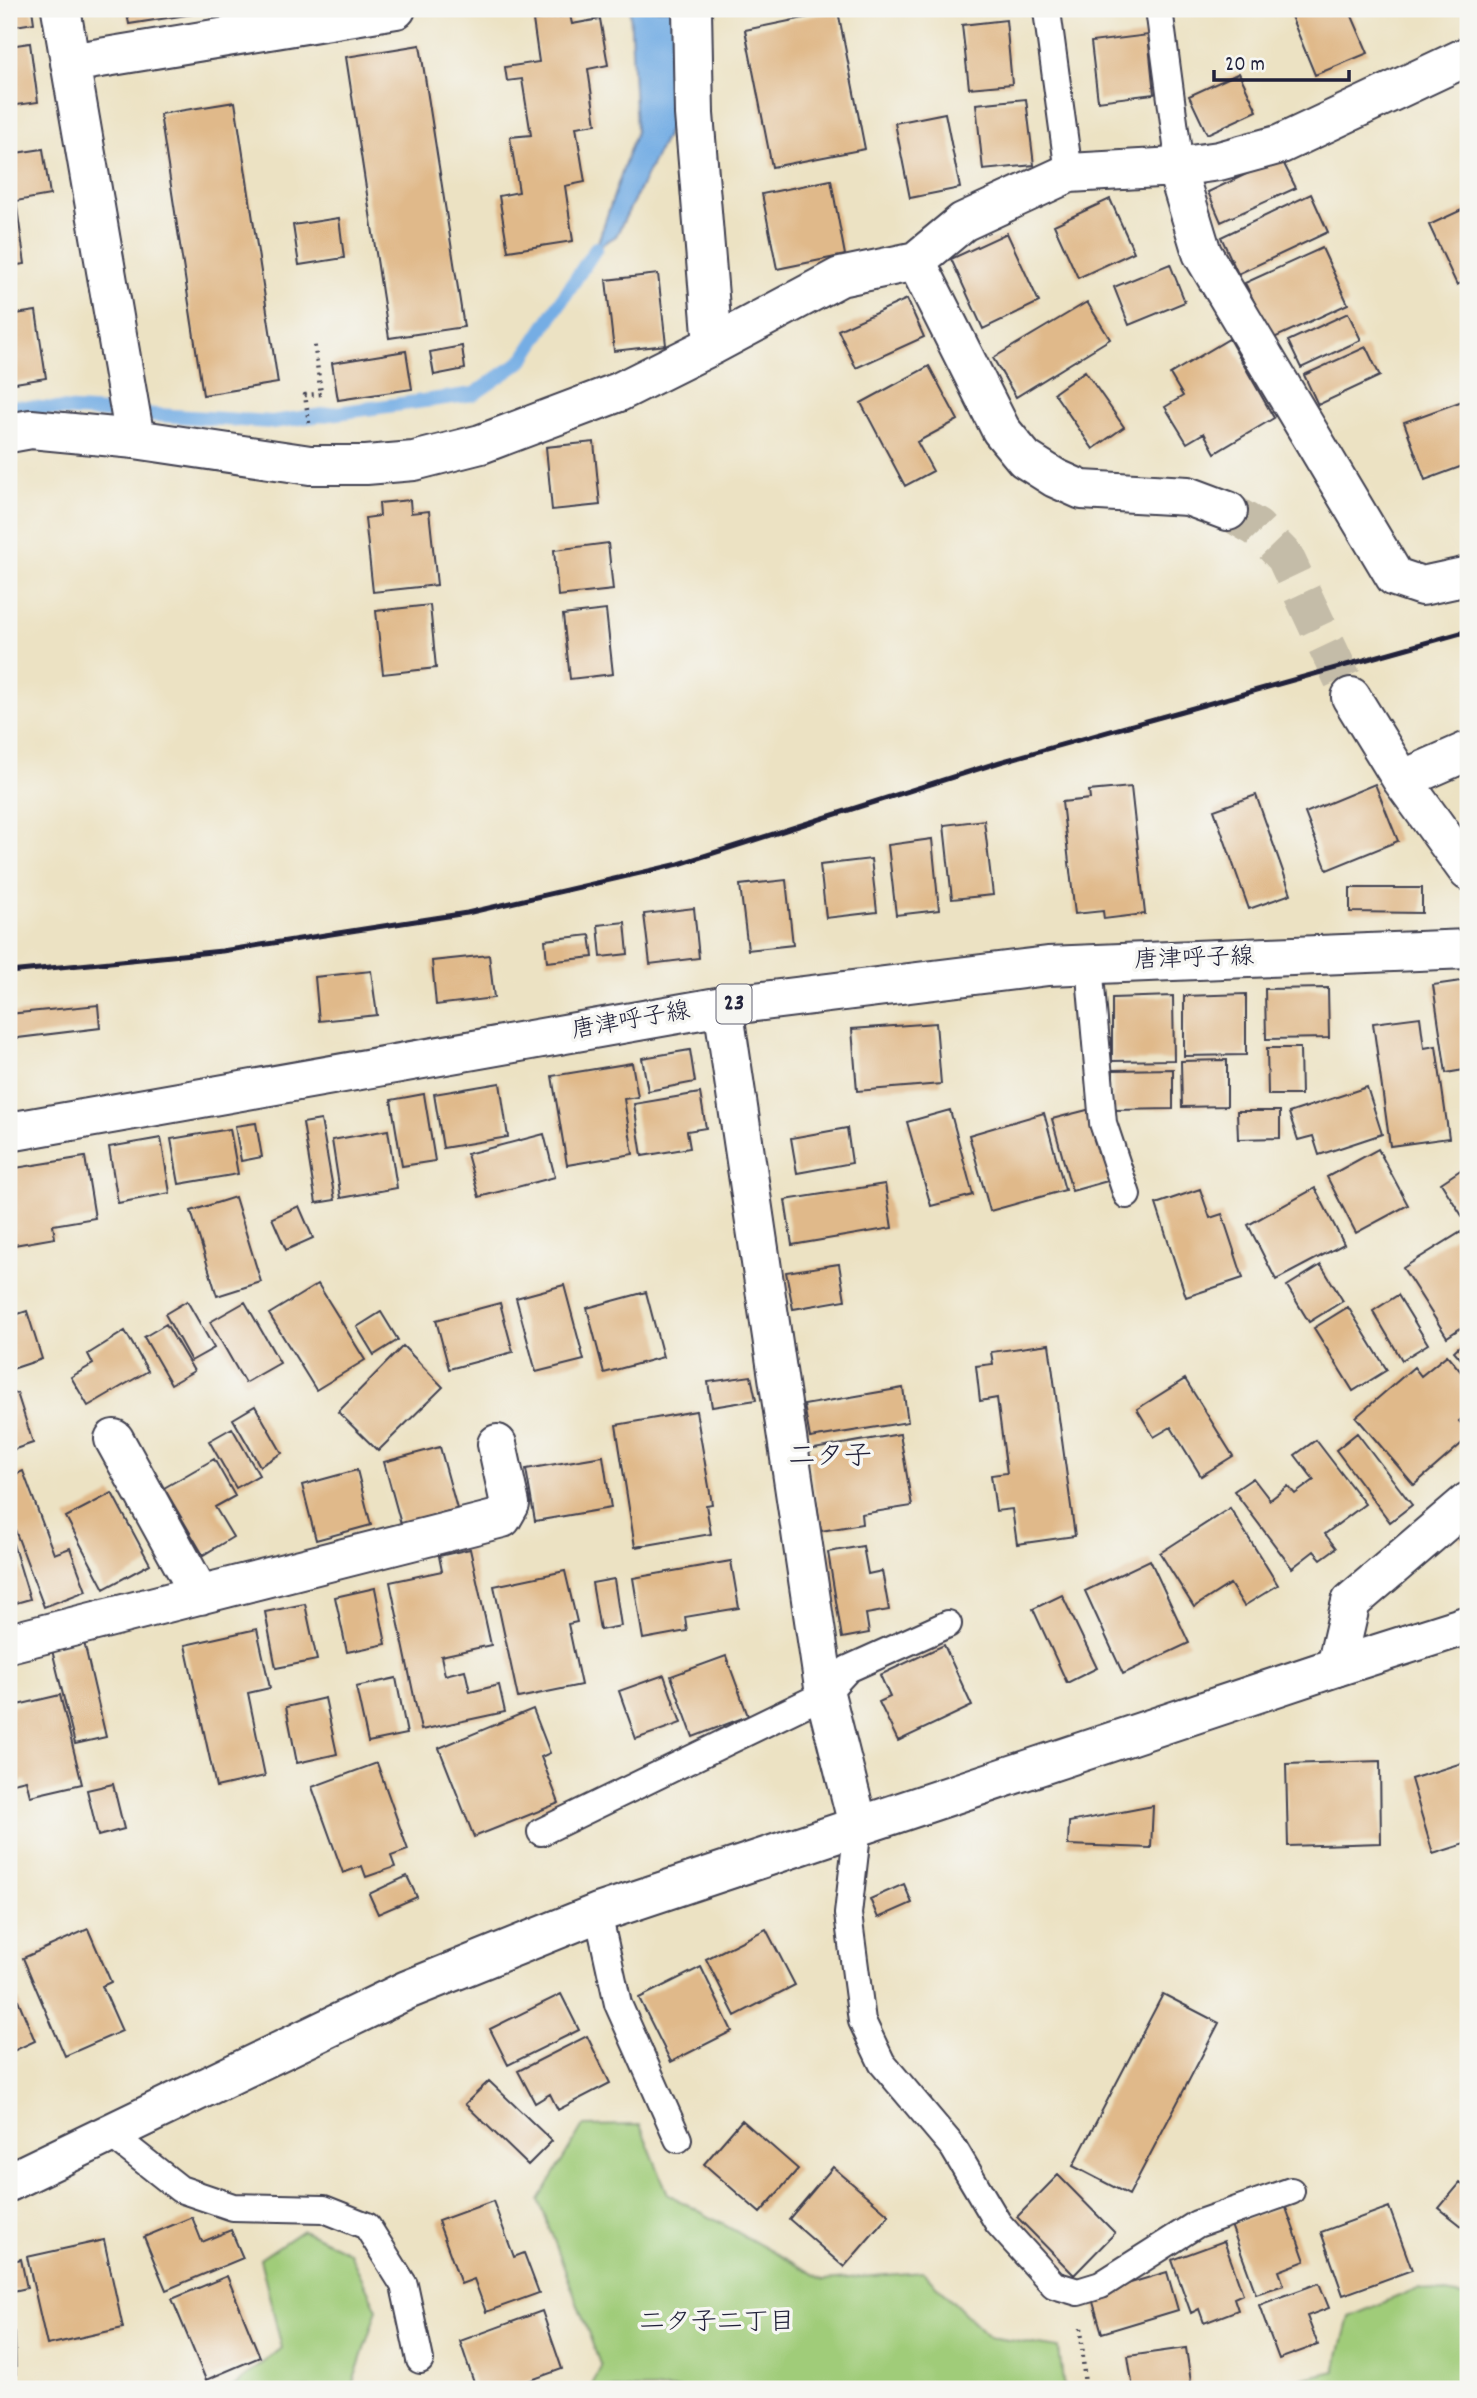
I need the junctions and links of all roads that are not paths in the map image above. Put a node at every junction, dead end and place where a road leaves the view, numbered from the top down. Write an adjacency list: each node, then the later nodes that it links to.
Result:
1 (61, 9): 7 (street)
2 (396, 9): 7 (street)
3 (692, 9): 11 (street)
4 (1159, 9): 8 (lane)
5 (1047, 11): 9 (lane)
6 (1468, 56): 8 (street)
7 (70, 63): 13 (street)
8 (1176, 167): 9 (street); 15 (street)
9 (1069, 173): 10 (street)
10 (916, 261): 11 (street); 14 (street)
11 (713, 345): 13 (street)
12 (9, 433): 13 (street)
13 (135, 439)
14 (1228, 512)
15 (1468, 576)
16 (1351, 697): 18 (street)
17 (1468, 751): 18 (street)
18 (1402, 780): 19 (street)
19 (1468, 871)
20 (1468, 949): 21 (street, 唐津呼子線 / 23)
21 (1089, 964): 22 (street, 唐津呼子線 / 23); 24 (lane)
22 (723, 1006): 23 (street, 唐津呼子線 / 23); 33 (street)
23 (9, 1132)
24 (1127, 1195)
25 (114, 1439): 28 (street)
26 (497, 1444): 28 (street)
27 (1468, 1502): 32 (street)
28 (200, 1595): 31 (street)
29 (948, 1624): 33 (lane)
30 (1468, 1625): 32 (street)
31 (9, 1643)
32 (1336, 1667): 34 (street)
33 (825, 1694): 34 (street); 35 (lane)
34 (858, 1825): 36 (street); 40 (lane)
35 (541, 1832)
36 (598, 1913): 37 (street); 38 (lane)
37 (109, 2133): 39 (street); 41 (lane)
38 (678, 2139)
39 (9, 2182)
40 (1291, 2191)
41 (420, 2360)

